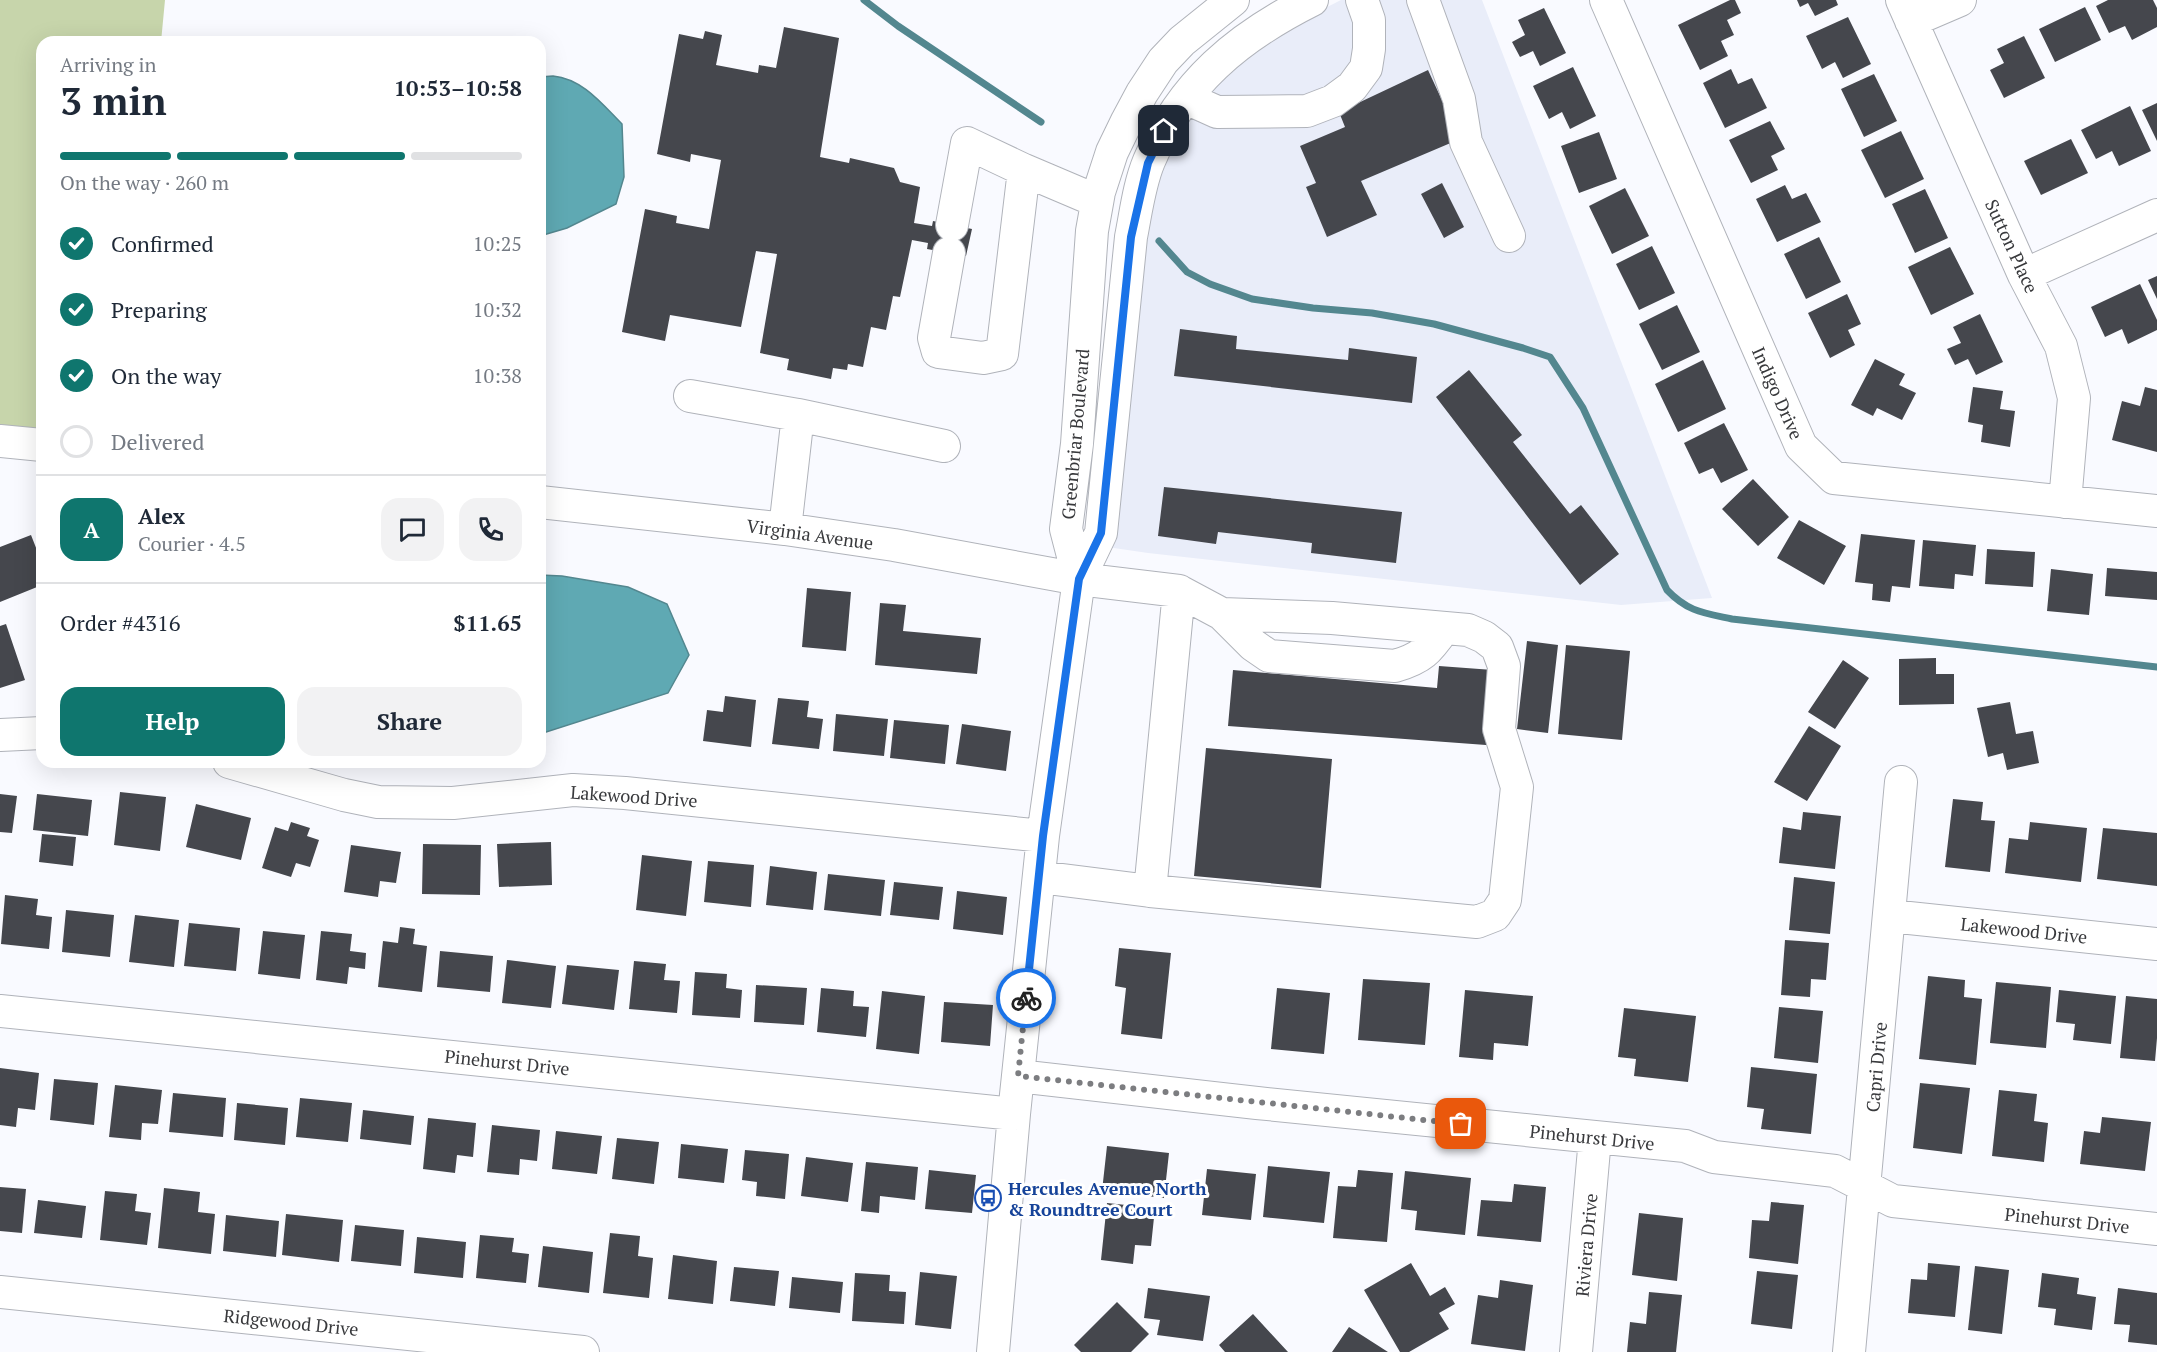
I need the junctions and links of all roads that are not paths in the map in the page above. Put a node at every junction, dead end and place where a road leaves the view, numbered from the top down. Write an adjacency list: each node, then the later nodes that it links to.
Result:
1 (1233, 0): 10 (street, Greenbriar Boulevard)
2 (1312, 0): 8 (street, Greenbriar Boulevard)
3 (1362, 0): 8 (street)
4 (1424, 0): 12 (street)
5 (1606, 0): 19 (street, Indigo Drive)
6 (1960, 0): 7 (street)
7 (1906, 11): 13 (street, Sutton Place)
8 (1186, 98): 23 (street, Greenbriar Boulevard)
9 (1024, 170): 9 (street); 10 (street)
10 (1097, 201): 23 (street, Greenbriar Boulevard)
11 (2157, 215): 13 (street)
12 (1509, 236)
13 (2024, 274): 19 (street, Sutton Place)
14 (690, 396): 15 (street)
15 (798, 415): 18 (street); 22 (street)
16 (0, 441): 17 (street)
17 (36, 444)
18 (944, 446)
19 (2065, 502): 21 (street, Indigo Drive)
20 (546, 503): 22 (street, Virginia Avenue)
21 (2157, 511)
22 (785, 529): 23 (street, Virginia Avenue)
23 (1079, 579): 24 (street, Virginia Avenue); 31 (street)
24 (1179, 591): 25 (street); 33 (street)
25 (1222, 614): 26 (street); 26 (street)
26 (1444, 628): 33 (street)
27 (36, 733): 28 (street)
28 (0, 735)
29 (250, 768): 31 (street, Lakewood Drive)
30 (1901, 782): 34 (street, Capri Drive)
31 (1043, 836): 32 (street)
32 (1039, 877): 33 (street); 37 (street)
33 (1150, 891)
34 (1890, 916): 35 (street, Lakewood Drive); 40 (street, Capri Drive)
35 (2157, 944)
36 (0, 1011): 38 (street, Pinehurst Drive)
37 (1018, 1076): 38 (street); 39 (street, Pinehurst Drive)
38 (1014, 1114): 44 (street)
39 (1595, 1138): 40 (street, Pinehurst Drive); 45 (street, Riviera Drive)
40 (1865, 1187): 41 (street, Pinehurst Drive); 46 (street, Capri Drive)
41 (2157, 1229)
42 (0, 1292): 43 (street, Ridgewood Drive)
43 (583, 1352)
44 (993, 1352)
45 (1576, 1352)
46 (1849, 1352)

